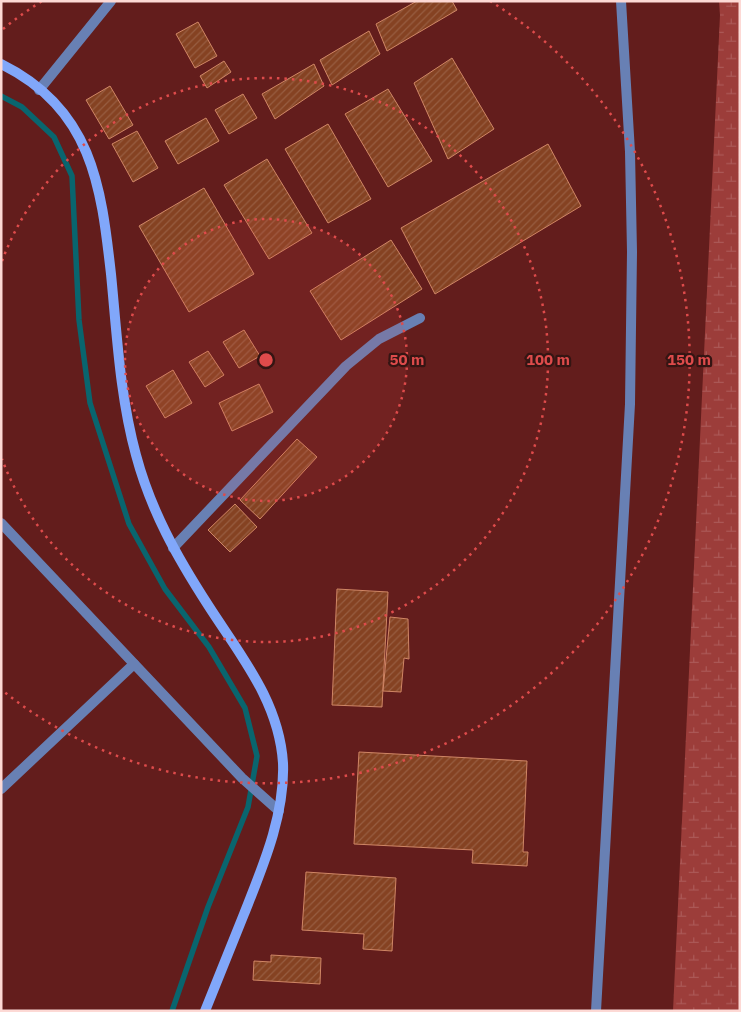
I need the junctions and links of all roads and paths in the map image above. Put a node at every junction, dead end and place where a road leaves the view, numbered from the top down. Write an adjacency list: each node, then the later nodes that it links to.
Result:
1 (111, 1): 4 (street)
2 (621, 1): 12 (street)
3 (1, 64): 4 (street)
4 (39, 90): 7 (street)
5 (420, 318): 7 (street)
6 (1, 523): 8 (street)
7 (173, 548): 10 (street)
8 (134, 664): 9 (street); 10 (street)
9 (1, 789)
10 (279, 811): 11 (street)
11 (205, 1011)
12 (596, 1011)

